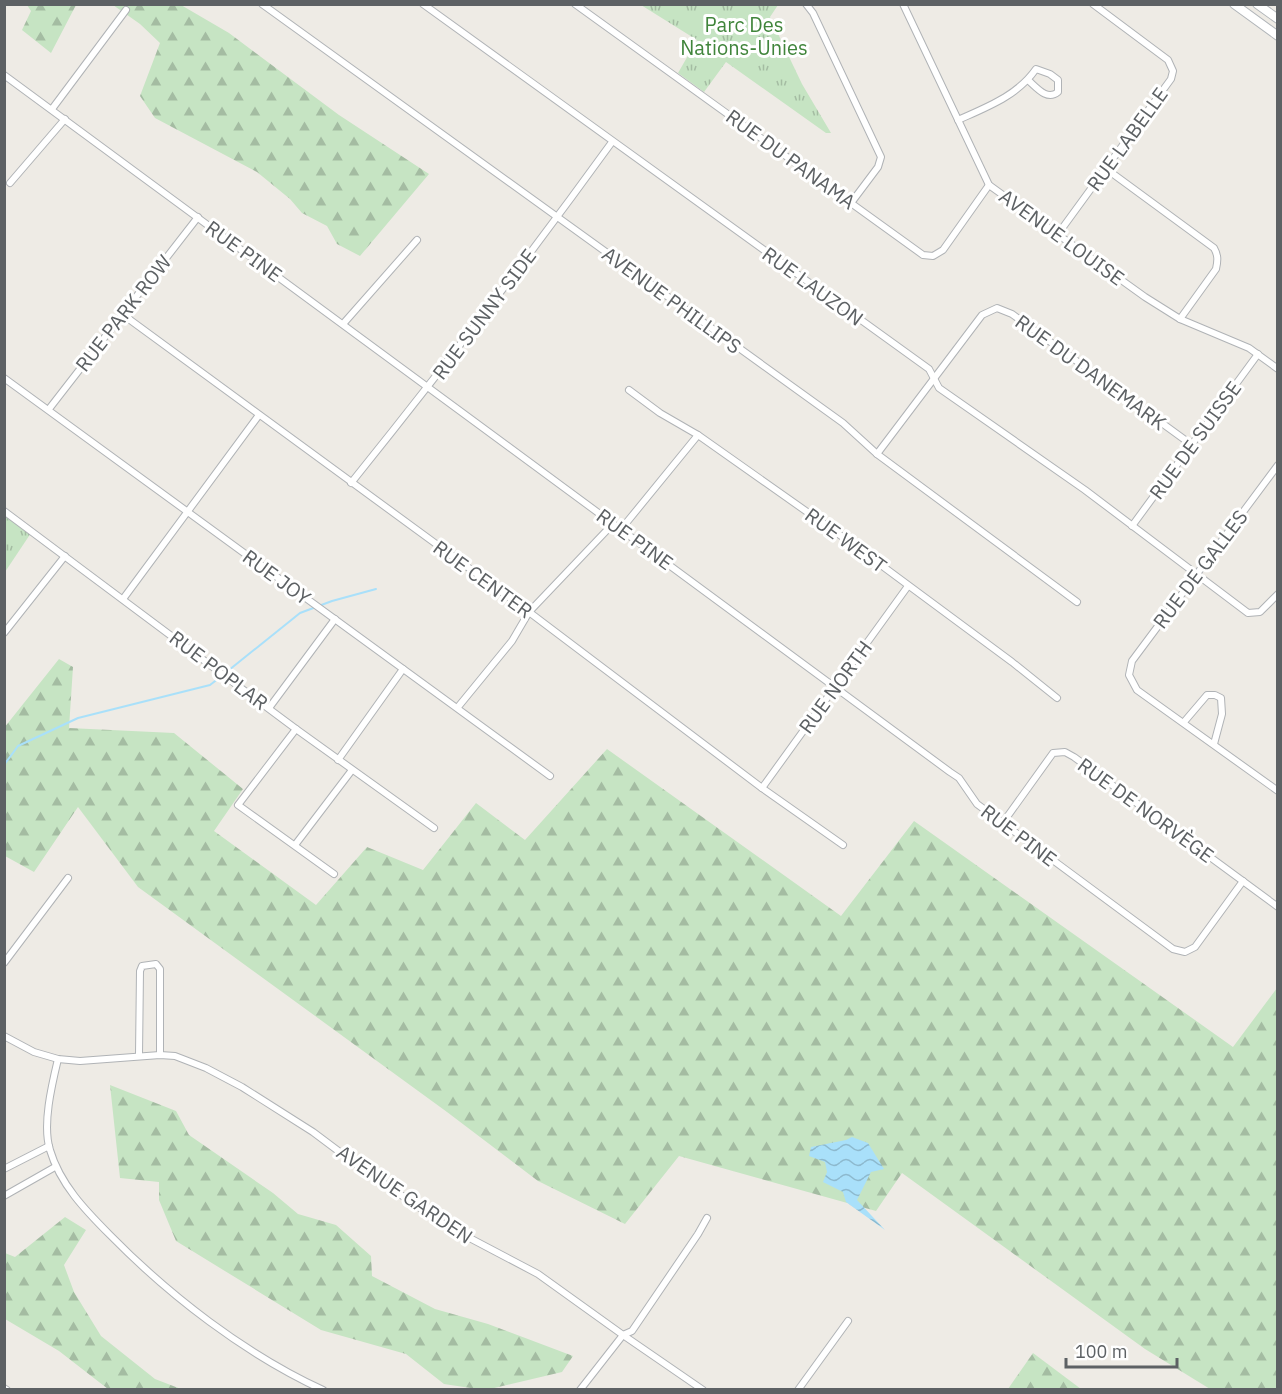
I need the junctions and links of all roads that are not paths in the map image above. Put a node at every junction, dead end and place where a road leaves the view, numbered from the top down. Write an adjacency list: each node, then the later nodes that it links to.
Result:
1 (262, 4): 23 (street, AVENUE PHILLIPS)
2 (423, 4): 17 (street, RUE LAUZON)
3 (575, 4): 21 (street, RUE DU PANAMA)
4 (806, 4): 21 (street)
5 (903, 4): 16 (street, AVENUE LOUISE)
6 (1093, 4): 18 (street, RUE LABELLE)
7 (1234, 4): 11 (main road)
8 (1257, 4): 10 (main road)
9 (126, 10): 14 (street)
10 (1278, 19)
11 (1278, 36)
12 (4, 75): 14 (street, RUE PINE)
13 (1028, 80): 13 (street); 16 (street)
14 (52, 109): 15 (street, RUE PINE)
15 (65, 119): 19 (street); 22 (street, RUE PINE)
16 (958, 120): 20 (street, AVENUE LOUISE)
17 (612, 142): 23 (street, RUE SUNNY SIDE); 32 (street, RUE LAUZON)
18 (1105, 168): 24 (street, RUE LABELLE); 27 (street)
19 (9, 183)
20 (989, 185): 21 (street, RUE DU PANAMA); 24 (street, AVENUE LOUISE)
21 (851, 202)
22 (198, 217): 26 (street, RUE PARK ROW); 28 (street, RUE PINE)
23 (558, 218): 33 (street, RUE SUNNY SIDE); 39 (street, AVENUE PHILLIPS)
24 (1058, 234): 27 (street, AVENUE LOUISE)
25 (417, 240): 28 (street)
26 (122, 314): 35 (street, RUE PARK ROW); 36 (street, RUE CENTER)
27 (1180, 319): 29 (street, AVENUE LOUISE)
28 (343, 324): 33 (street, RUE PINE)
29 (1258, 354): 30 (street, AVENUE LOUISE); 38 (street, RUE DE SUISSE)
30 (1278, 369)
31 (4, 378): 35 (street, RUE JOY)
32 (934, 379): 38 (street, RUE DU DANEMARK); 39 (street, RUE DU DANEMARK); 45 (street, RUE LAUZON)
33 (428, 386): 41 (street, RUE SUNNY SIDE); 44 (street, RUE PINE)
34 (629, 390): 37 (street, RUE WEST)
35 (50, 409): 43 (street, RUE JOY)
36 (259, 415): 41 (street, RUE CENTER); 43 (street)
37 (698, 435): 44 (street); 48 (street, RUE WEST)
38 (1192, 445): 45 (street, RUE DE SUISSE)
39 (877, 454): 51 (street, AVENUE PHILLIPS)
40 (1277, 469): 47 (street, RUE DE GALLES)
41 (351, 483): 52 (street, RUE CENTER)
42 (4, 510): 46 (street, RUE POPLAR)
43 (188, 511): 50 (street); 53 (street, RUE JOY)
44 (617, 526): 52 (street); 56 (street, RUE PINE)
45 (1132, 526): 47 (street, RUE LAUZON)
46 (64, 556): 50 (street, RUE POPLAR); 54 (street)
47 (1196, 574): 49 (street, RUE LAUZON); 60 (street, RUE DE GALLES)
48 (908, 586): 56 (street, RUE NORTH); 57 (street, RUE WEST)
49 (1278, 594)
50 (123, 599): 59 (street, RUE POPLAR)
51 (1077, 602)
52 (529, 612): 58 (street); 66 (street, RUE CENTER)
53 (335, 619): 55 (street, RUE JOY); 59 (street)
54 (4, 633)
55 (403, 669): 58 (street, RUE JOY); 63 (street)
56 (835, 686): 66 (street, RUE NORTH); 68 (street, RUE PINE)
57 (1058, 698)
58 (458, 707): 65 (street, RUE JOY)
59 (269, 708): 61 (street, RUE POPLAR)
60 (1184, 722): 62 (street); 62 (street)
61 (296, 729): 63 (street, RUE POPLAR); 70 (street)
62 (1214, 744): 67 (street)
63 (338, 760): 64 (street, RUE POPLAR)
64 (352, 770): 69 (street, RUE POPLAR); 70 (street)
65 (550, 776)
66 (762, 788): 71 (street, RUE CENTER)
67 (1278, 791)
68 (1002, 824): 74 (street, RUE PINE); 74 (street, RUE DE NORVÈGE)
69 (434, 828)
70 (295, 845): 72 (street)
71 (843, 845)
72 (334, 874)
73 (68, 878): 76 (street)
74 (1243, 881): 75 (street, RUE DE NORVÈGE)
75 (1278, 907)
76 (4, 963)
77 (4, 1036): 80 (street, AVENUE GARDEN)
78 (139, 1055): 79 (street, AVENUE GARDEN); 79 (street); 80 (street, AVENUE GARDEN)
79 (160, 1055): 87 (street, AVENUE GARDEN)
80 (58, 1059): 81 (street)
81 (48, 1146): 82 (street); 83 (street)
82 (55, 1167): 84 (street); 88 (street)
83 (4, 1169)
84 (4, 1196)
85 (707, 1218): 87 (street)
86 (848, 1321): 91 (street)
87 (623, 1335): 89 (street); 90 (street, AVENUE GARDEN)
88 (323, 1389)
89 (580, 1389)
90 (703, 1389)
91 (798, 1389)

